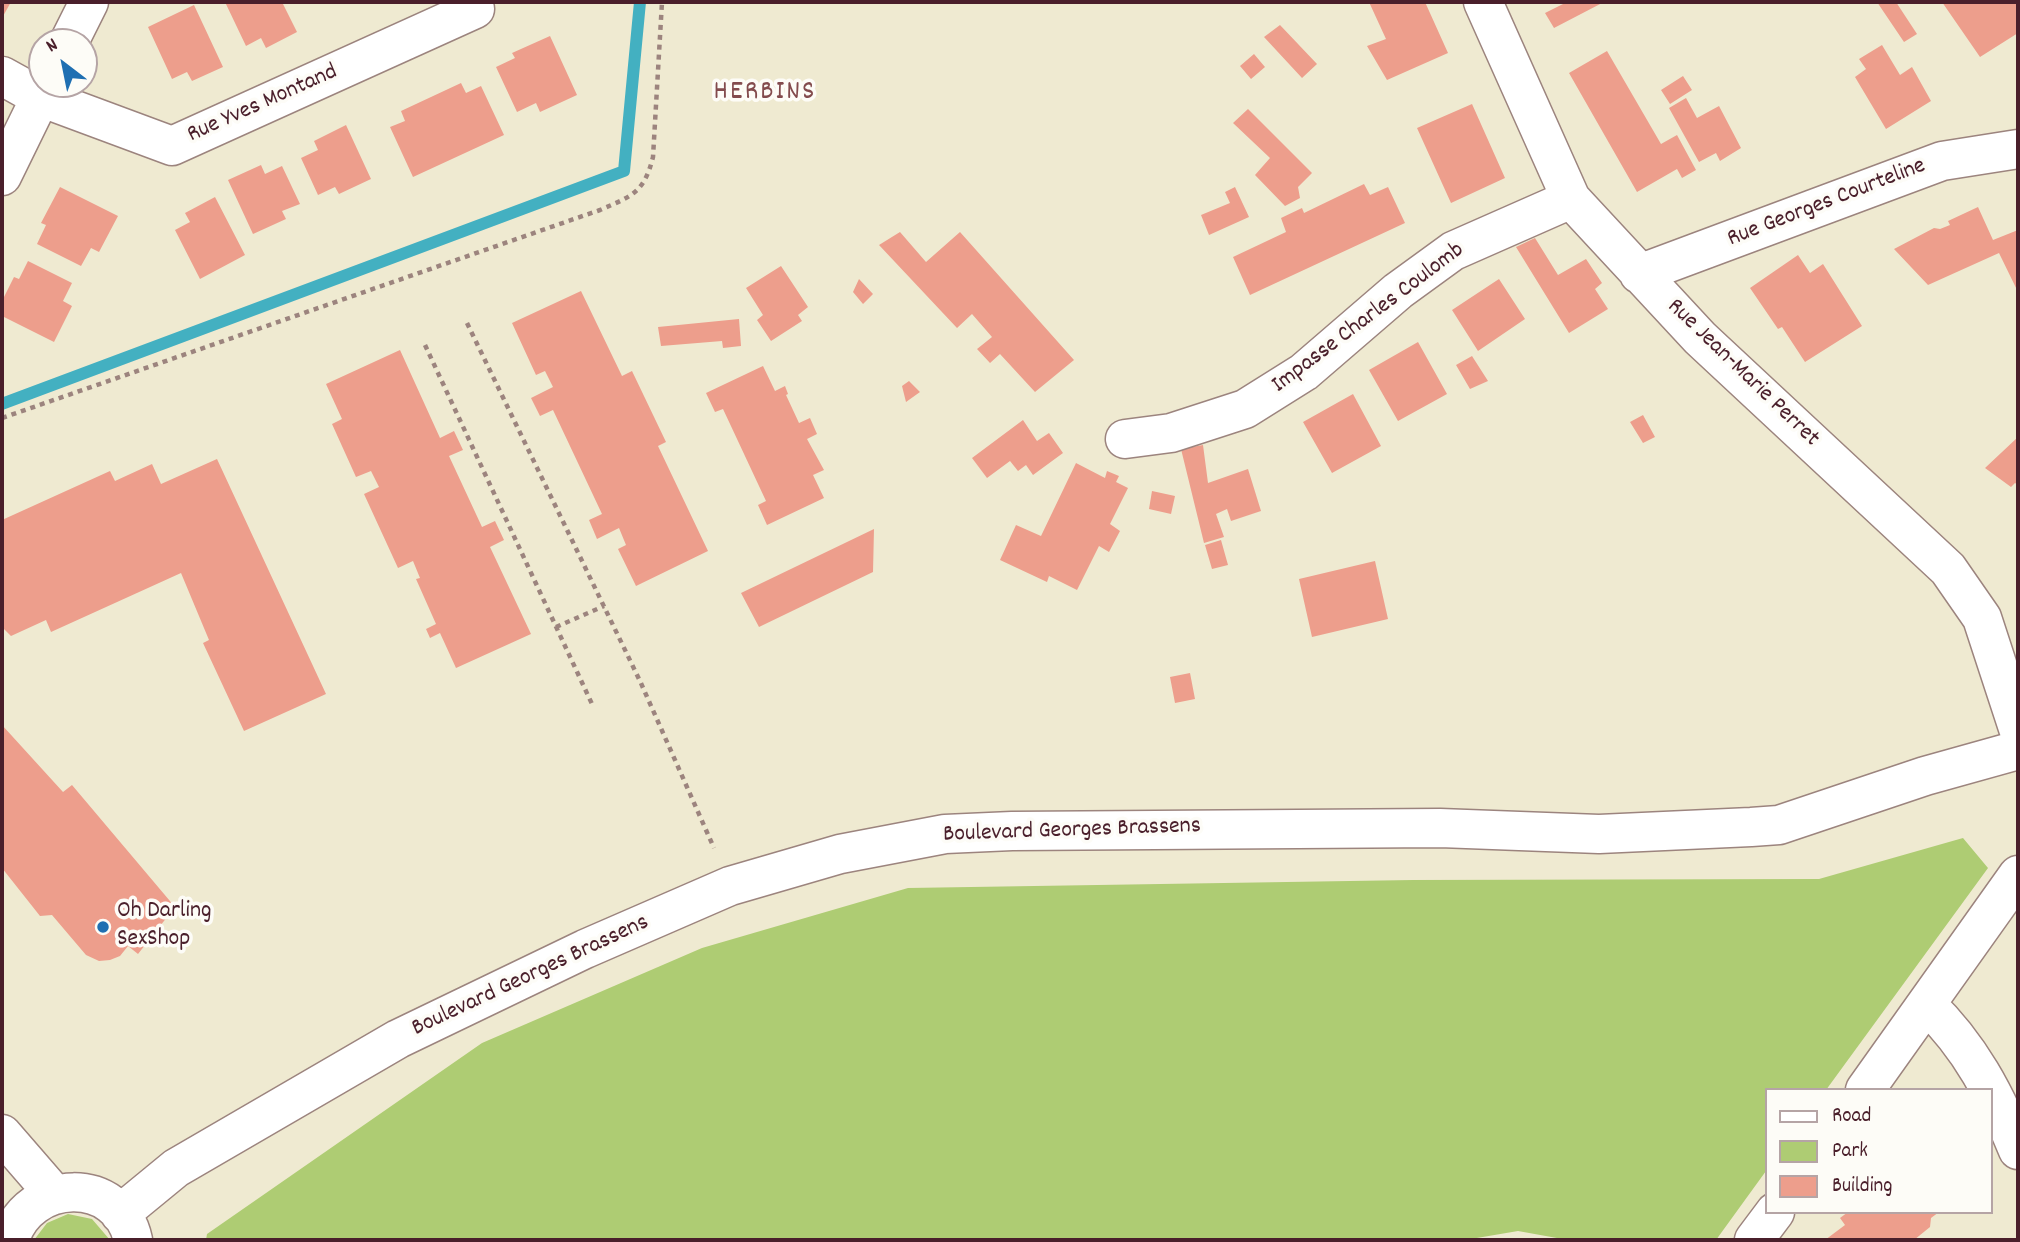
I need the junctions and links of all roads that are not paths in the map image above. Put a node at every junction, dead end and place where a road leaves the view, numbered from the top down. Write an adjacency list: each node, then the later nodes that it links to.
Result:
1 (89, 2): 4 (street)
2 (472, 2): 8 (street, Rue Yves Montand)
3 (1483, 2): 11 (street, Rue Jean-Marie Perret)
4 (76, 28)
5 (2, 76): 6 (street)
6 (28, 85)
7 (41, 98): 10 (street)
8 (60, 98)
9 (2018, 149): 12 (street, Rue Georges Courteline)
10 (2, 176)
11 (1571, 199): 12 (street, Rue Jean-Marie Perret); 13 (street, Impasse Charles Coulomb)
12 (1639, 274): 14 (street, Rue Jean-Marie Perret)
13 (1125, 439)
14 (2018, 728)
15 (2018, 750): 25 (street, Boulevard Georges Brassens)
16 (2018, 875): 17 (street)
17 (1927, 1005): 18 (street); 19 (street)
18 (1865, 1088)
19 (1991, 1088)
20 (1992, 1090): 22 (street)
21 (2, 1134): 23 (street)
22 (2018, 1150)
23 (54, 1194): 25 (street); 26 (street)
24 (1773, 1214): 27 (street)
25 (127, 1227)
26 (8, 1229)
27 (1754, 1240)

